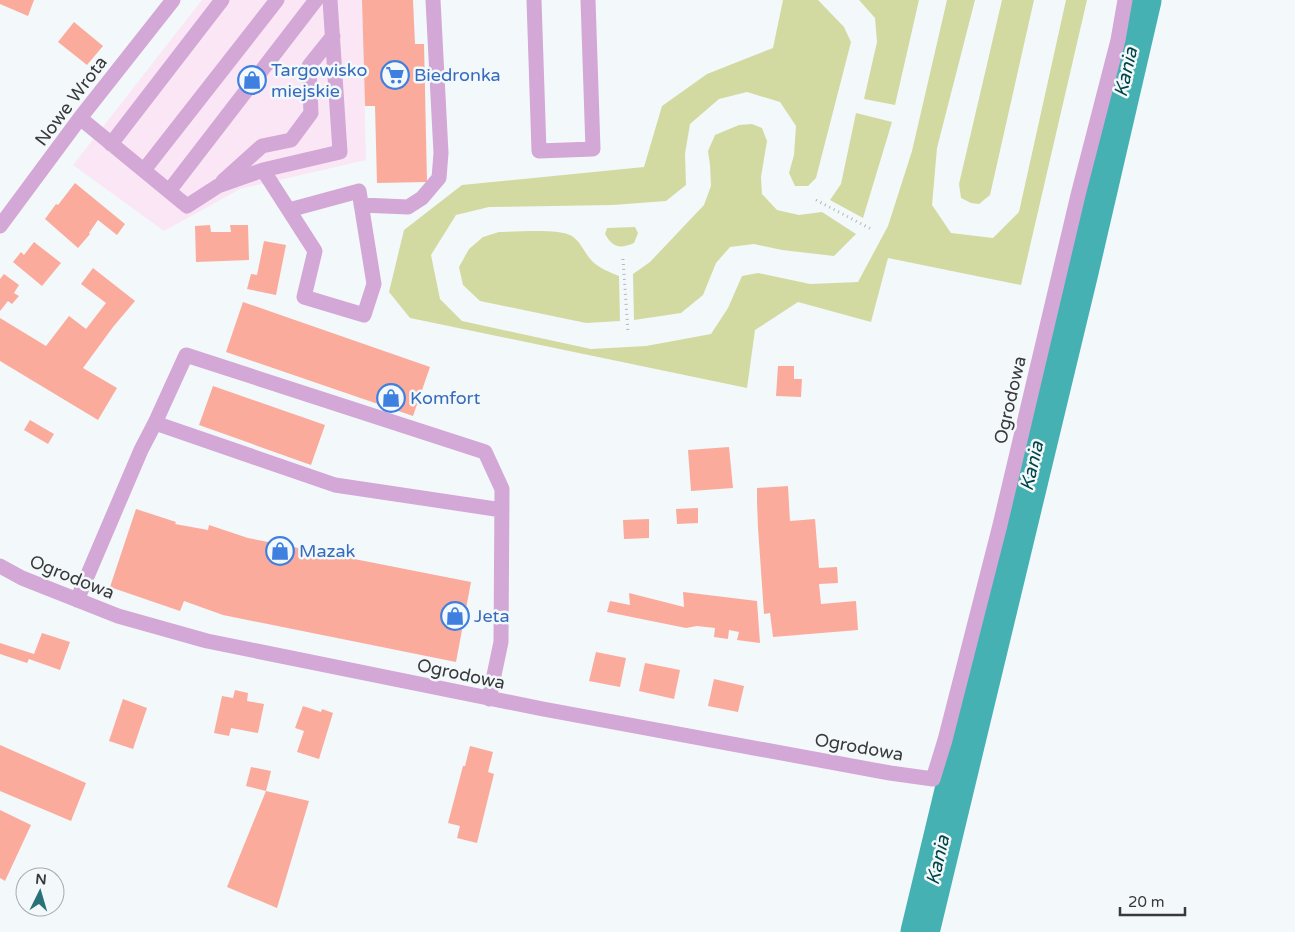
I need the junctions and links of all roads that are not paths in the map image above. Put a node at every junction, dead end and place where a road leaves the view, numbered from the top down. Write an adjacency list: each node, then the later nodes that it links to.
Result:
1 (173, 0): 11 (street, Nowe Wrota)
2 (222, 0): 12 (street)
3 (277, 0): 13 (street)
4 (316, 0): 16 (street)
5 (330, 0): 10 (street)
6 (433, 0): 17 (street)
7 (534, 0): 8 (street)
8 (588, 0)
9 (1126, 0): 24 (street, Ogrodowa)
10 (333, 36): 14 (street); 15 (street)
11 (80, 118): 12 (street); 19 (street, Nowe Wrota)
12 (111, 144): 13 (street)
13 (144, 170): 16 (street)
14 (263, 170): 15 (street); 18 (street)
15 (218, 186): 16 (street)
16 (169, 191)
17 (361, 206): 18 (street); 18 (street)
18 (289, 210)
19 (0, 226)
20 (155, 424): 21 (street); 21 (street); 23 (street)
21 (502, 510): 24 (street)
22 (0, 566): 23 (street, Ogrodowa)
23 (77, 600): 24 (street, Ogrodowa)
24 (489, 698)

